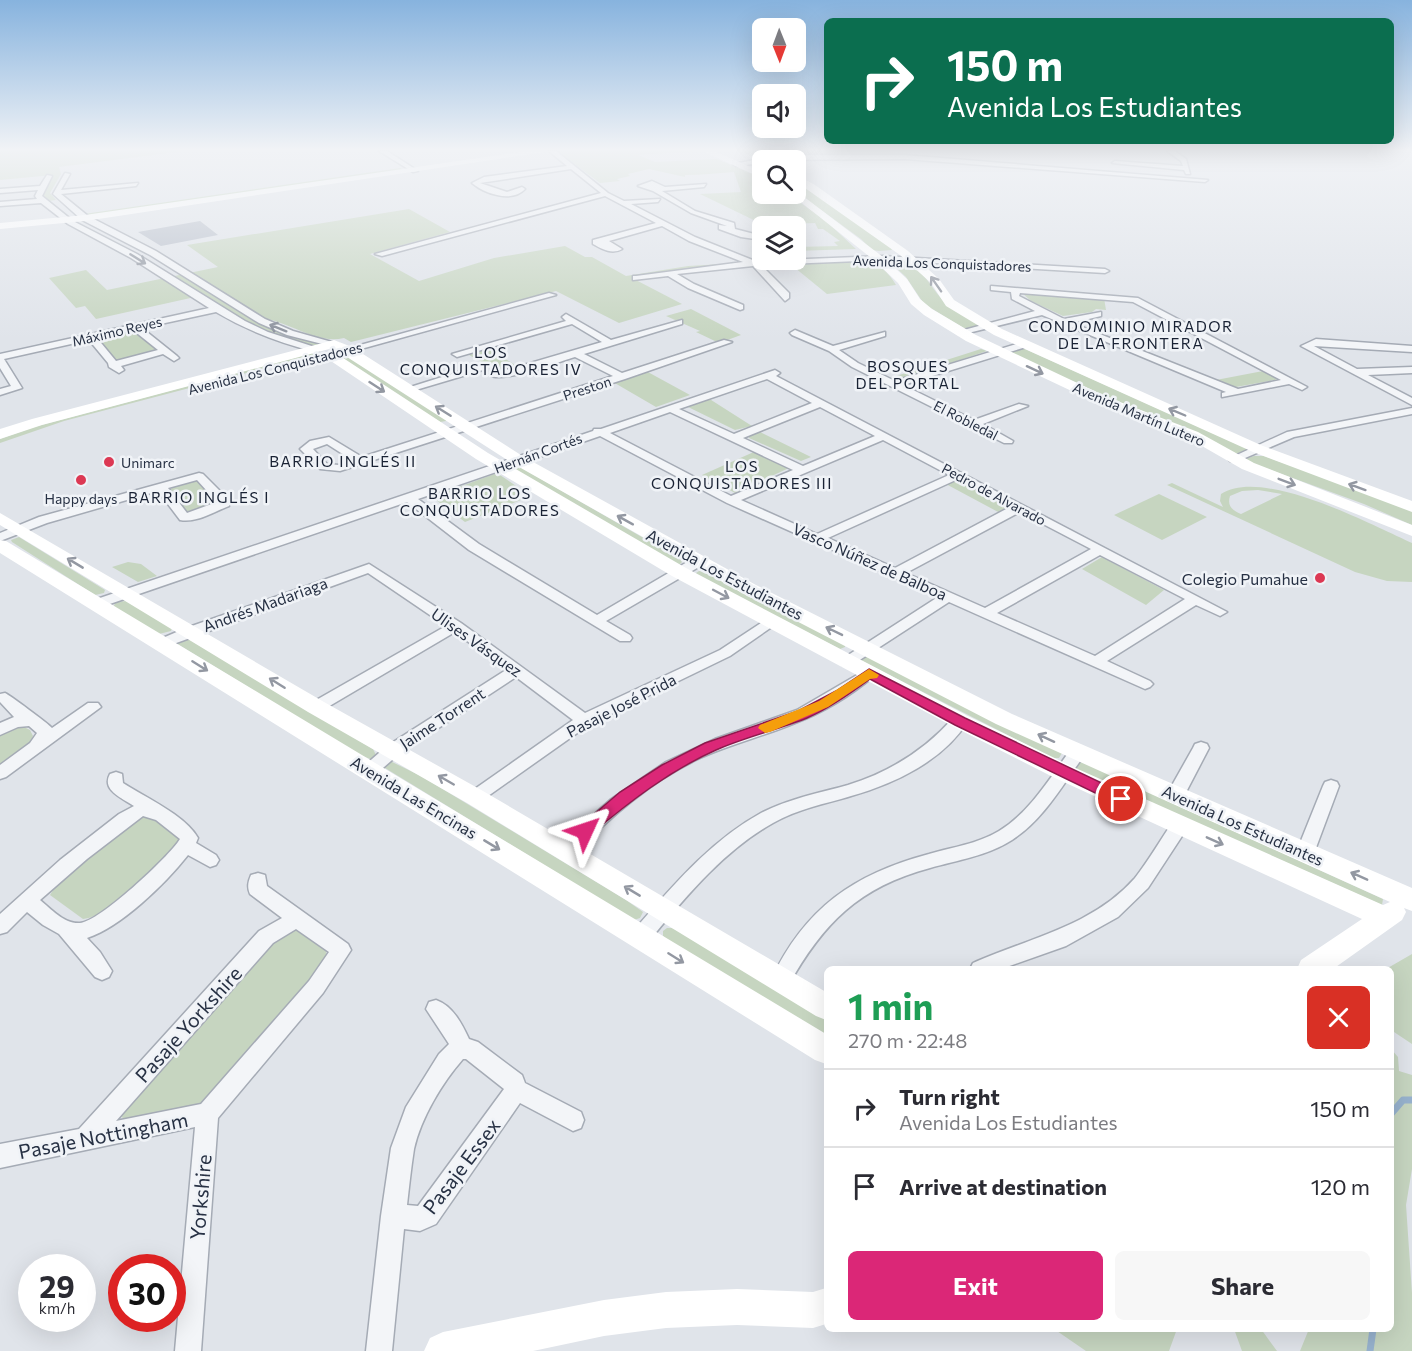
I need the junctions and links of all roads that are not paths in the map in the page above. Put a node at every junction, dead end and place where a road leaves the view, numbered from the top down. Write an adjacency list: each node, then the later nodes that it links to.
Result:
1 (67, 214): 9 (street, Avenida Los Estudiantes)
2 (71, 214): 9 (street, Avenida Los Estudiantes)
3 (93, 214): 9 (street)
4 (530, 214): 16 (street)
5 (645, 214): 11 (street)
6 (703, 214): 12 (street)
7 (821, 214): 18 (street, Avenida Martín Lutero)
8 (849, 214): 19 (street, Avenida Martín Lutero)
9 (73, 217): 10 (street); 13 (street, Avenida Los Estudiantes); 15 (street, Avenida Los Estudiantes)
10 (0, 224)
11 (662, 224): 14 (street); 21 (street)
12 (752, 236)
13 (129, 240): 15 (street); 32 (street, Avenida Los Estudiantes)
14 (603, 240)
15 (112, 244): 34 (street, Avenida Los Estudiantes, one-way to 34)
16 (379, 254)
17 (806, 256): 18 (street, Avenida Los Conquistadores)
18 (875, 256): 19 (street, Avenida Los Conquistadores); 22 (street, Avenida Los Conquistadores); 43 (street, Avenida Martín Lutero)
19 (907, 256): 26 (street, Avenida Los Conquistadores); 40 (street, Avenida Martín Lutero, one-way to 19)
20 (752, 258): 21 (street, Avenida Los Conquistadores)
21 (742, 259): 23 (street); 27 (street, Avenida Los Conquistadores)
22 (806, 260)
23 (752, 262)
24 (752, 263): 27 (street, Avenida Los Conquistadores)
25 (761, 270): 31 (street)
26 (1105, 271)
27 (669, 273): 33 (street)
28 (994, 288): 29 (street)
29 (1017, 291): 35 (street); 67 (street)
30 (552, 295): 51 (street, Avenida Los Conquistadores)
31 (785, 298)
32 (235, 304): 34 (street, Máximo Reyes); 51 (street, Avenida Los Estudiantes, one-way to 32)
33 (740, 307)
34 (215, 309): 39 (street, Máximo Reyes); 51 (street, Avenida Los Estudiantes)
35 (1046, 314): 38 (street); 40 (street)
36 (1098, 314): 38 (street)
37 (680, 322): 46 (street)
38 (1063, 322): 67 (street)
39 (135, 327): 44 (street, Máximo Reyes); 53 (street)
40 (994, 330): 43 (street); 48 (street, Avenida Martín Lutero)
41 (795, 333): 49 (street, El Robledal)
42 (882, 334): 49 (street)
43 (967, 335): 47 (street, Avenida Martín Lutero)
44 (91, 337): 53 (street); 58 (street, Máximo Reyes)
45 (726, 342): 64 (street, Preston)
46 (610, 343): 55 (street); 56 (street)
47 (985, 345): 54 (street, Avenida Martín Lutero); 65 (street)
48 (1023, 345): 54 (street); 87 (street, Avenida Martín Lutero, one-way to 48)
49 (832, 349): 65 (street, El Robledal)
50 (1412, 349): 61 (street)
51 (331, 350): 70 (street, Avenida Los Estudiantes); 80 (street, Avenida Los Estudiantes, one-way to 80); 82 (street, Avenida Los Conquistadores); 86 (street, Avenida Los Conquistadores)
52 (445, 350): 55 (street)
53 (165, 351): 57 (street)
54 (999, 352): 69 (street); 88 (street, Avenida Martín Lutero, one-way to 88)
55 (457, 354): 59 (street)
56 (577, 354): 63 (street); 64 (street)
57 (174, 358)
58 (0, 359): 72 (street)
59 (476, 366): 63 (street); 70 (street)
60 (1412, 370): 61 (street)
61 (1358, 372): 66 (street)
62 (771, 374): 75 (street, Pedro de Alvarado); 77 (street, Hernán Cortés)
63 (494, 375): 68 (street)
64 (621, 377): 80 (street, Preston)
65 (883, 379): 69 (street, El Robledal)
66 (1371, 379): 73 (street); 74 (street)
67 (1291, 381): 71 (street)
68 (505, 382)
69 (895, 384): 79 (street, El Robledal)
70 (405, 387): 80 (street, Avenida Los Estudiantes, one-way to 70)
71 (1302, 387)
72 (0, 392)
73 (1412, 395)
74 (1412, 402)
75 (820, 403): 83 (street, Pedro de Alvarado); 84 (street)
76 (1023, 406): 79 (street)
77 (669, 408): 81 (street, Hernán Cortés); 84 (street)
78 (1412, 411): 87 (street)
79 (974, 424): 85 (street, El Robledal)
80 (457, 429): 89 (street, Preston); 90 (street, Avenida Los Estudiantes)
81 (598, 431): 90 (street, Hernán Cortés); 95 (street, Vasco Núñez de Balboa)
82 (0, 434)
83 (884, 436): 91 (street); 92 (street, Pedro de Alvarado)
84 (734, 438): 91 (street)
85 (1008, 441)
86 (0, 445)
87 (1258, 449): 88 (street); 97 (street, Avenida Martín Lutero, one-way to 87)
88 (1234, 459): 100 (street, Avenida Martín Lutero, one-way to 100)
89 (360, 461)
90 (509, 463): 94 (street, Hernán Cortés); 105 (street, Avenida Los Estudiantes, one-way to 90); 107 (street, Avenida Los Estudiantes)
91 (802, 470): 95 (street)
92 (958, 475): 96 (street, Pedro de Alvarado); 102 (street)
93 (160, 487): 93 (street); 99 (street)
94 (408, 497): 109 (street, Hernán Cortés); 115 (street)
95 (731, 500): 102 (street, Vasco Núñez de Balboa)
96 (1020, 507): 104 (street, Pedro de Alvarado); 108 (street)
97 (1412, 507)
98 (0, 518): 99 (street, Avenida Las Encinas)
99 (19, 529): 101 (street); 109 (street, Avenida Las Encinas, one-way to 99)
100 (1412, 531)
101 (0, 537)
102 (818, 538): 108 (street, Vasco Núñez de Balboa)
103 (0, 545): 112 (street, Avenida Las Encinas)
104 (1099, 550): 111 (street, Pedro de Alvarado); 114 (street)
105 (699, 561): 107 (street); 121 (street, Avenida Los Estudiantes, one-way to 105)
106 (367, 567): 117 (street, Ulises Vásquez); 118 (street, Andrés Madariaga)
107 (680, 572): 115 (street); 116 (street, Avenida Los Estudiantes, one-way to 116)
108 (895, 573): 110 (street, Vasco Núñez de Balboa)
109 (125, 593): 112 (street, Hernán Cortés); 118 (street, Avenida Las Encinas)
110 (949, 596): 114 (street, Vasco Núñez de Balboa); 121 (street)
111 (1195, 599): 113 (street, Pedro de Alvarado); 123 (street)
112 (96, 603): 120 (street, Avenida Las Encinas)
113 (1220, 612)
114 (986, 613): 123 (street, Vasco Núñez de Balboa)
115 (596, 621): 119 (street)
116 (772, 622): 122 (street, Avenida Los Estudiantes); 131 (street, Pasaje José Prida)
117 (456, 626): 124 (street, Ulises Vásquez); 129 (street)
118 (191, 631): 120 (street, Andrés Madariaga); 129 (street, Avenida Las Encinas, one-way to 118)
119 (625, 638)
120 (163, 643): 138 (street, Avenida Las Encinas, one-way to 138)
121 (868, 648): 122 (street); 137 (street, Avenida Los Estudiantes, one-way to 121)
122 (847, 662): 125 (street, Avenida Los Estudiantes)
123 (1096, 662): 126 (street, Vasco Núñez de Balboa)
124 (516, 670): 131 (street, Ulises Vásquez); 136 (street, Jaime Torrent)
125 (869, 673): 132 (street, Avenida Los Estudiantes); 148 (street)
126 (1145, 684)
127 (5, 698): 130 (street)
128 (93, 706): 134 (street)
129 (316, 707): 136 (street, Avenida Las Encinas)
130 (32, 720): 133 (street); 134 (street)
131 (584, 720): 144 (street, Pasaje José Prida)
132 (960, 722): 140 (street, Avenida Los Estudiantes); 154 (street)
133 (0, 730)
134 (36, 747): 139 (street)
135 (1201, 748): 143 (street)
136 (393, 750): 138 (street, Jaime Torrent); 144 (street, Avenida Las Encinas, one-way to 136)
137 (1077, 753): 140 (street); 143 (street, Avenida Los Estudiantes)
138 (370, 770): 159 (street, Avenida Las Encinas, one-way to 159)
139 (0, 772)
140 (1063, 772): 146 (street, Avenida Los Estudiantes); 163 (street)
141 (116, 778): 145 (street)
142 (1330, 786): 149 (street)
143 (1175, 796): 149 (street, Avenida Los Estudiantes)
144 (475, 797): 148 (street, Avenida Las Encinas)
145 (153, 811): 147 (street); 152 (street)
146 (1180, 825): 155 (street, Avenida Los Estudiantes, one-way to 155); 160 (street)
147 (187, 846): 150 (street); 158 (street)
148 (566, 851): 154 (street, Avenida Las Encinas, one-way to 148)
149 (1305, 853): 153 (street, Avenida Los Estudiantes, one-way to 149)
150 (210, 860)
151 (258, 880): 156 (street)
152 (27, 900): 157 (street); 158 (street)
153 (1412, 901): 155 (street)
154 (663, 910): 159 (street); 163 (street, Avenida Las Encinas)
155 (1383, 916): 161 (street)
156 (297, 919): 169 (street); 171 (street, Pasaje Yorkshire)
157 (0, 926)
158 (67, 930): 162 (street)
159 (641, 936): 167 (street, Avenida Las Encinas, one-way to 167)
160 (987, 966)
161 (1315, 966)
162 (102, 971)
163 (781, 980): 164 (street, Avenida Las Encinas)
164 (824, 1006)
165 (436, 1010): 166 (street)
166 (461, 1049): 168 (street); 173 (street, Pasaje Essex)
167 (824, 1049)
168 (515, 1089): 170 (street); 173 (street, Pasaje Essex)
169 (207, 1114): 171 (street, Pasaje Nottingham); 175 (street, Yorkshire)
170 (573, 1120)
171 (86, 1138): 172 (street, Pasaje Nottingham)
172 (0, 1156)
173 (393, 1216): 176 (street, Pasaje Essex)
174 (824, 1307): 177 (street)
175 (188, 1351)
176 (379, 1351)
177 (443, 1351)

